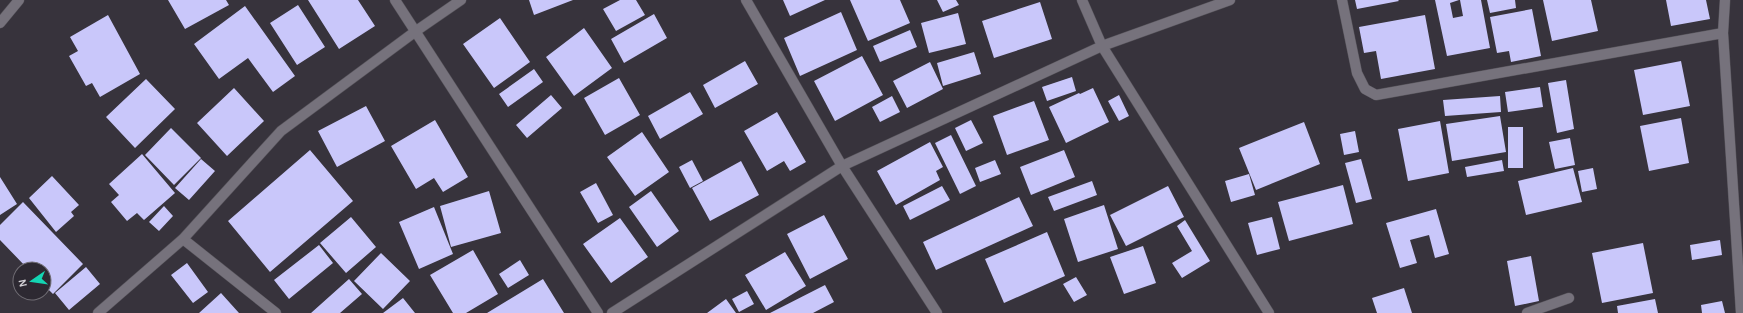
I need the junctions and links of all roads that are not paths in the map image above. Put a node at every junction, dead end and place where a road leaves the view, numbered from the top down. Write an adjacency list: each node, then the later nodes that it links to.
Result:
1 (19, 0): 9 (street)
2 (395, 0): 10 (street)
3 (461, 0): 10 (street)
4 (746, 0): 13 (street)
5 (1082, 0): 12 (street)
6 (1230, 0): 12 (street)
7 (1342, 0): 11 (street)
8 (1726, 0): 11 (street)
9 (0, 23)
10 (416, 31): 14 (street); 18 (street)
11 (1723, 33): 23 (street)
12 (1102, 46): 13 (street); 21 (street)
13 (842, 166): 19 (street); 20 (street)
14 (183, 239): 16 (street); 17 (street)
15 (1569, 298): 22 (street)
16 (98, 313)
17 (276, 313)
18 (598, 313)
19 (612, 313)
20 (937, 313)
21 (1269, 313)
22 (1528, 313)
23 (1742, 313)

